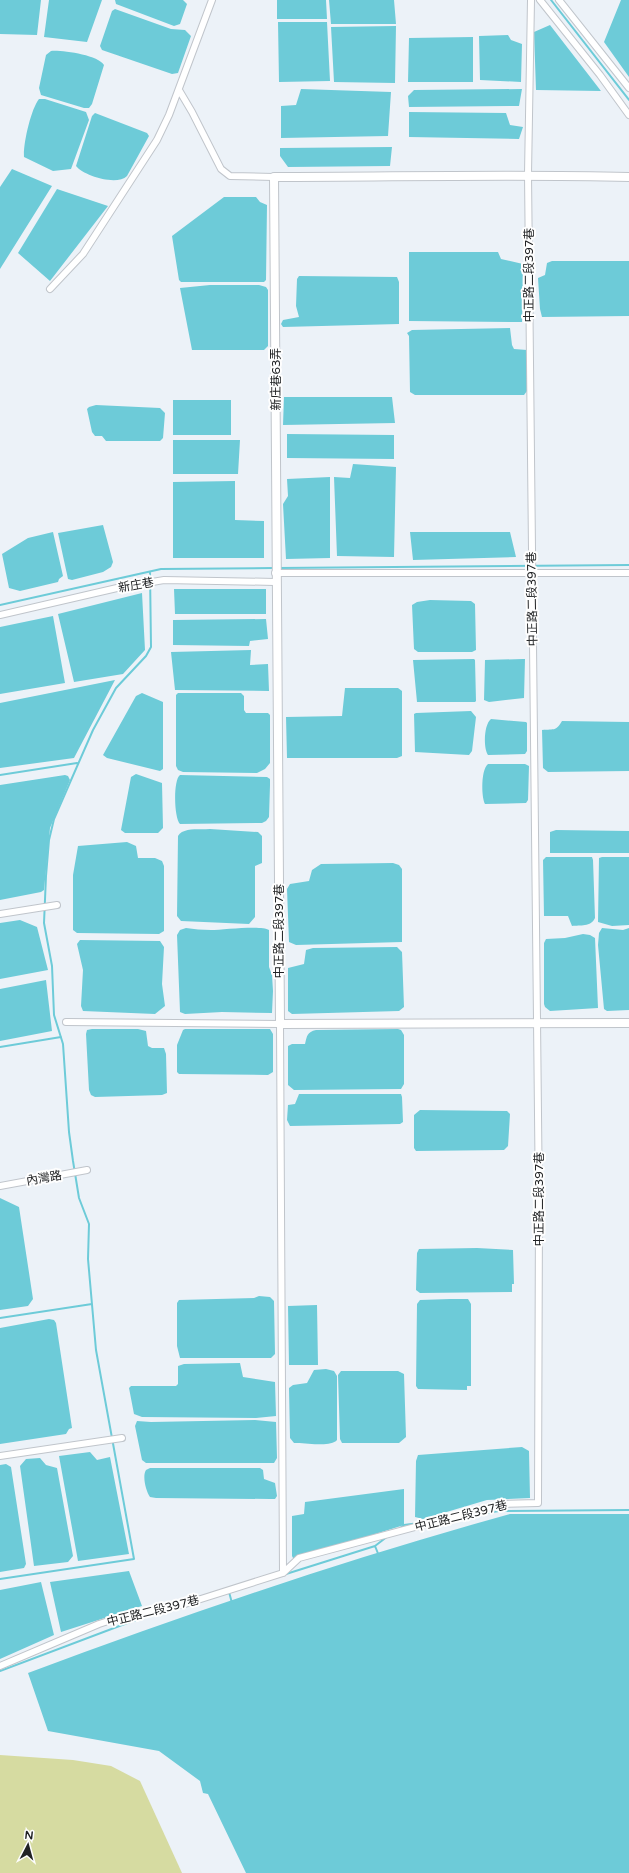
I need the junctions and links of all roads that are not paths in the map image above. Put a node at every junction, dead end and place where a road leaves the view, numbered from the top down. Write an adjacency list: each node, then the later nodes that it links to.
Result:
1 (212, 0): 6 (street)
2 (531, 0): 8 (street, 中正路二段397巷)
3 (540, 0): 7 (street)
4 (559, 0): 5 (street)
5 (629, 88)
6 (179, 90): 9 (street); 11 (street)
7 (629, 115)
8 (528, 174): 9 (street); 10 (street); 14 (street, 中正路二段397巷)
9 (274, 177): 12 (street, 新庄巷63弄)
10 (629, 177)
11 (50, 289)
12 (275, 573): 14 (street); 15 (street, 新庄巷63弄)
13 (629, 573): 14 (street)
14 (531, 574): 20 (street, 中正路二段397巷)
15 (275, 582): 16 (street, 新庄巷); 22 (street, 中正路二段397巷)
16 (0, 615)
17 (57, 905): 18 (street)
18 (0, 914)
19 (66, 1022): 22 (street)
20 (537, 1023): 21 (street); 22 (street); 27 (street, 中正路二段397巷)
21 (629, 1023)
22 (280, 1024): 27 (street)
23 (88, 1170): 24 (street, 內灣路)
24 (0, 1186)
25 (122, 1438): 26 (street)
26 (0, 1456)
27 (283, 1573): 28 (street, 中正路二段397巷)
28 (0, 1666)

